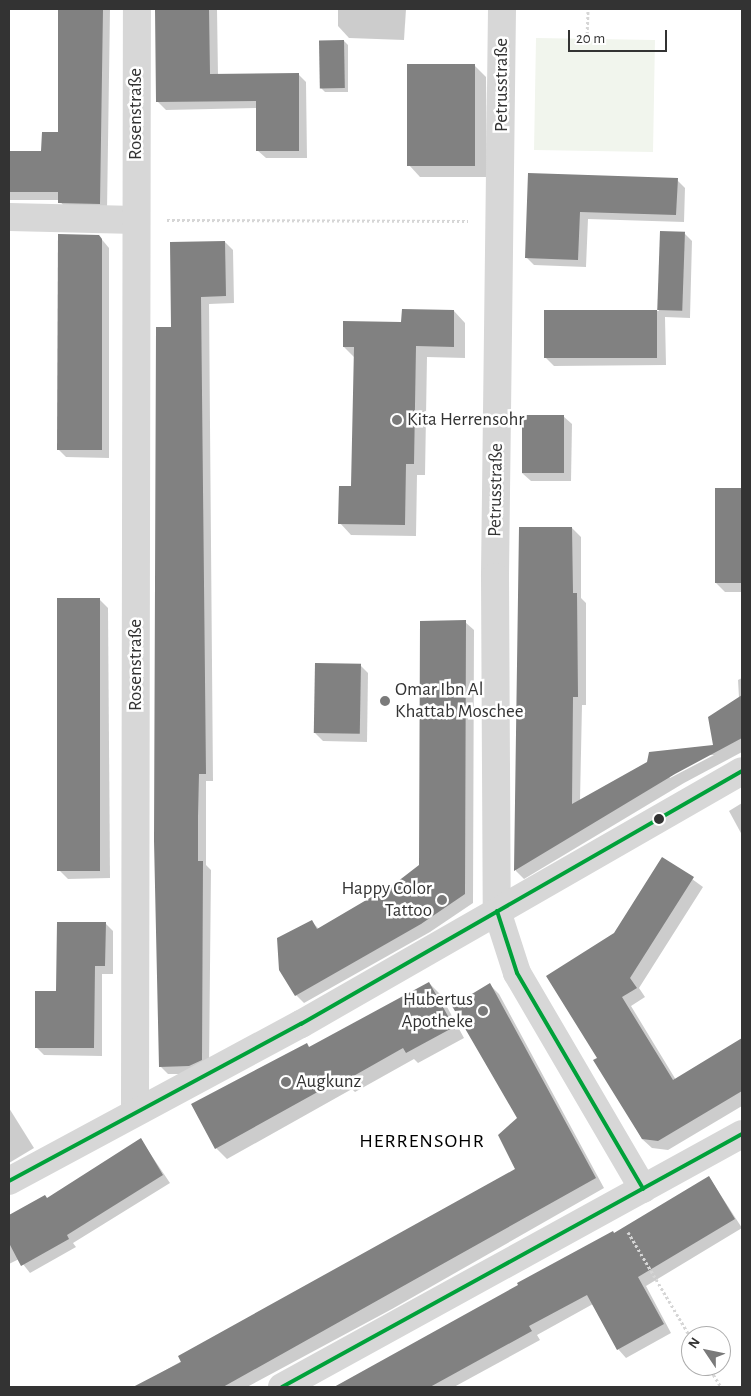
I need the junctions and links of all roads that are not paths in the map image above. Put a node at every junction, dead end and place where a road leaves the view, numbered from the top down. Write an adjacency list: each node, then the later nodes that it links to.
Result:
1 (137, 9): 4 (street, Rosenstraße)
2 (502, 9): 6 (street, Petrusstraße)
3 (9, 217): 4 (street)
4 (136, 220): 7 (street, Rosenstraße)
5 (742, 771): 6 (street)
6 (497, 911): 7 (street); 10 (street, Petrusstraße)
7 (135, 1110): 9 (street)
8 (742, 1134): 10 (street)
9 (9, 1181)
10 (643, 1189): 11 (street)
11 (282, 1387)

